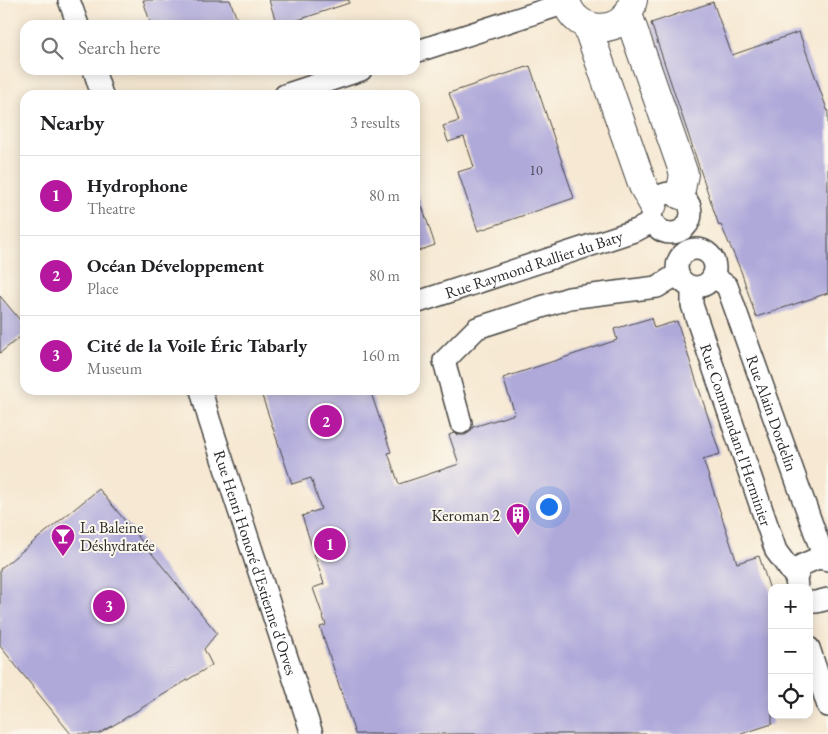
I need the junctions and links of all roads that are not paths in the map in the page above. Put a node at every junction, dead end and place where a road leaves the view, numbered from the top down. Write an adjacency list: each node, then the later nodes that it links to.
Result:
1 (69, 0): 4 (street)
2 (566, 2): 5 (street); 6 (street)
3 (630, 7): 5 (street); 11 (street)
4 (76, 20)
5 (587, 26): 12 (street)
6 (420, 50)
7 (96, 75): 9 (street)
8 (346, 75): 10 (street)
9 (100, 90)
10 (300, 90)
11 (680, 195): 12 (street); 13 (street)
12 (656, 220): 13 (street); 15 (street); 17 (street, Rue Raymond Rallier du Baty)
13 (689, 222): 14 (street)
14 (703, 250): 15 (street); 16 (street)
15 (682, 274): 16 (street); 19 (street); 21 (street, Rue Commandant l'Herminier)
16 (713, 276): 20 (street, Rue Alain Dordelin)
17 (420, 301)
18 (202, 395): 26 (street, Rue Henri Honoré d'Estienne d'Orves)
19 (461, 423)
20 (826, 559): 21 (street)
21 (796, 583)
22 (828, 599): 23 (street)
23 (813, 602)
24 (813, 660): 25 (street)
25 (828, 706)
26 (312, 734)

